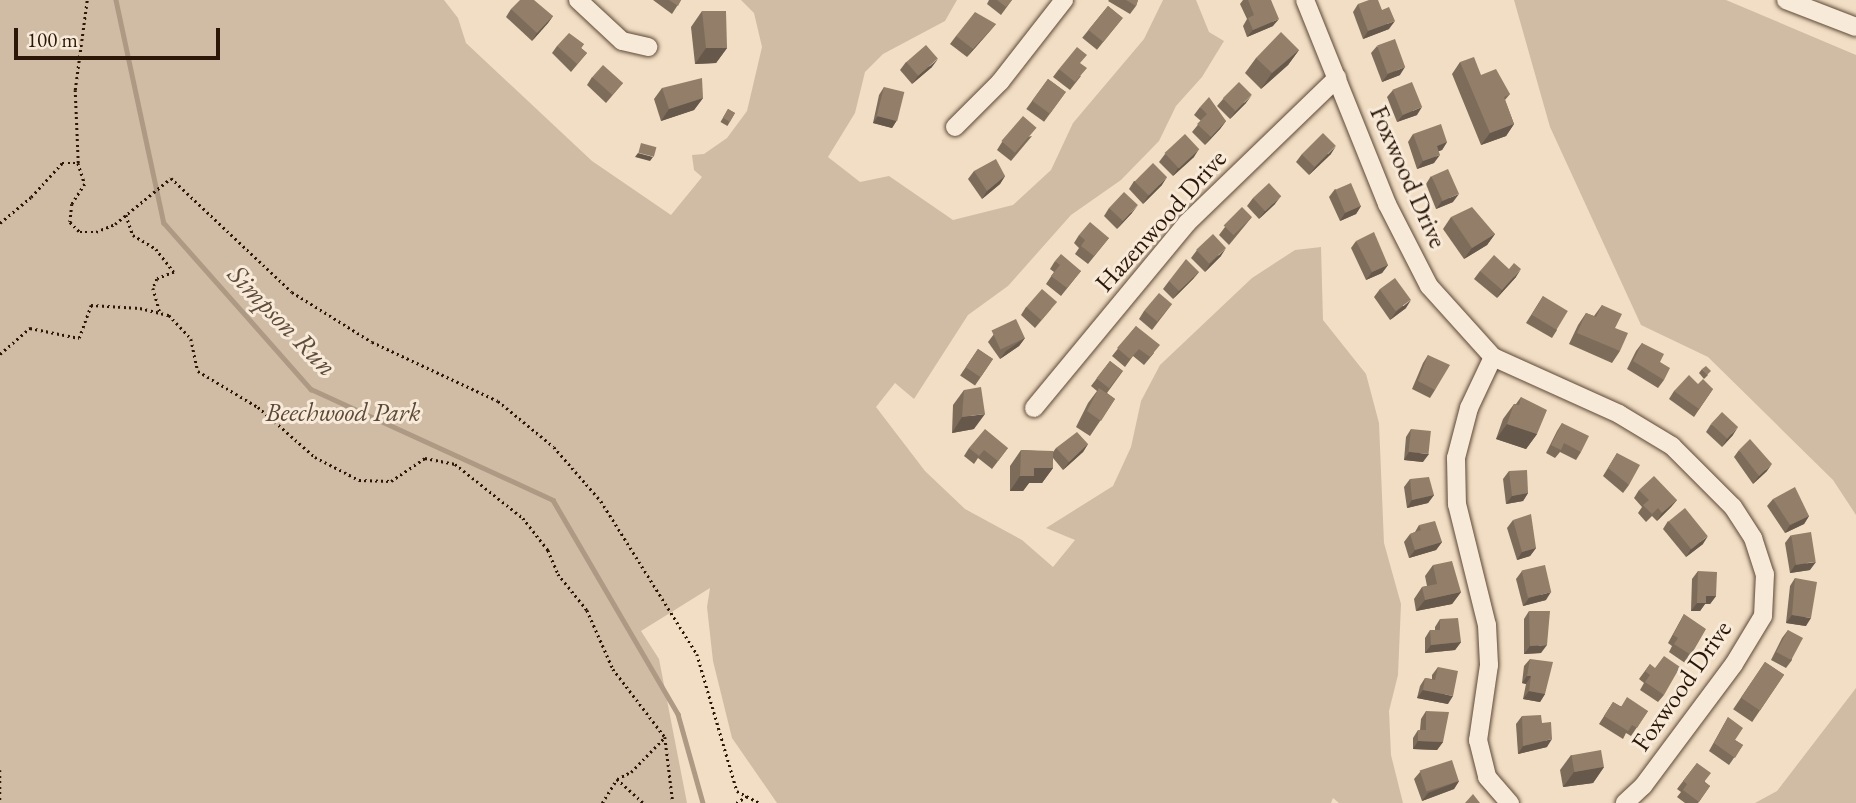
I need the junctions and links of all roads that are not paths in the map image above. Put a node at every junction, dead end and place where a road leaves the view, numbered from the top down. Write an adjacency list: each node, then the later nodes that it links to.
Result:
1 (578, 0): 6 (street)
2 (1064, 0): 8 (street)
3 (1305, 0): 7 (street, Foxwood Drive)
4 (1786, 0): 5 (street)
5 (1856, 27)
6 (648, 47)
7 (1336, 78): 9 (street, Foxwood Drive); 10 (street, Hazenwood Drive)
8 (955, 127)
9 (1493, 357): 11 (street); 12 (street, Foxwood Drive)
10 (1034, 408)
11 (1510, 803)
12 (1625, 803)

